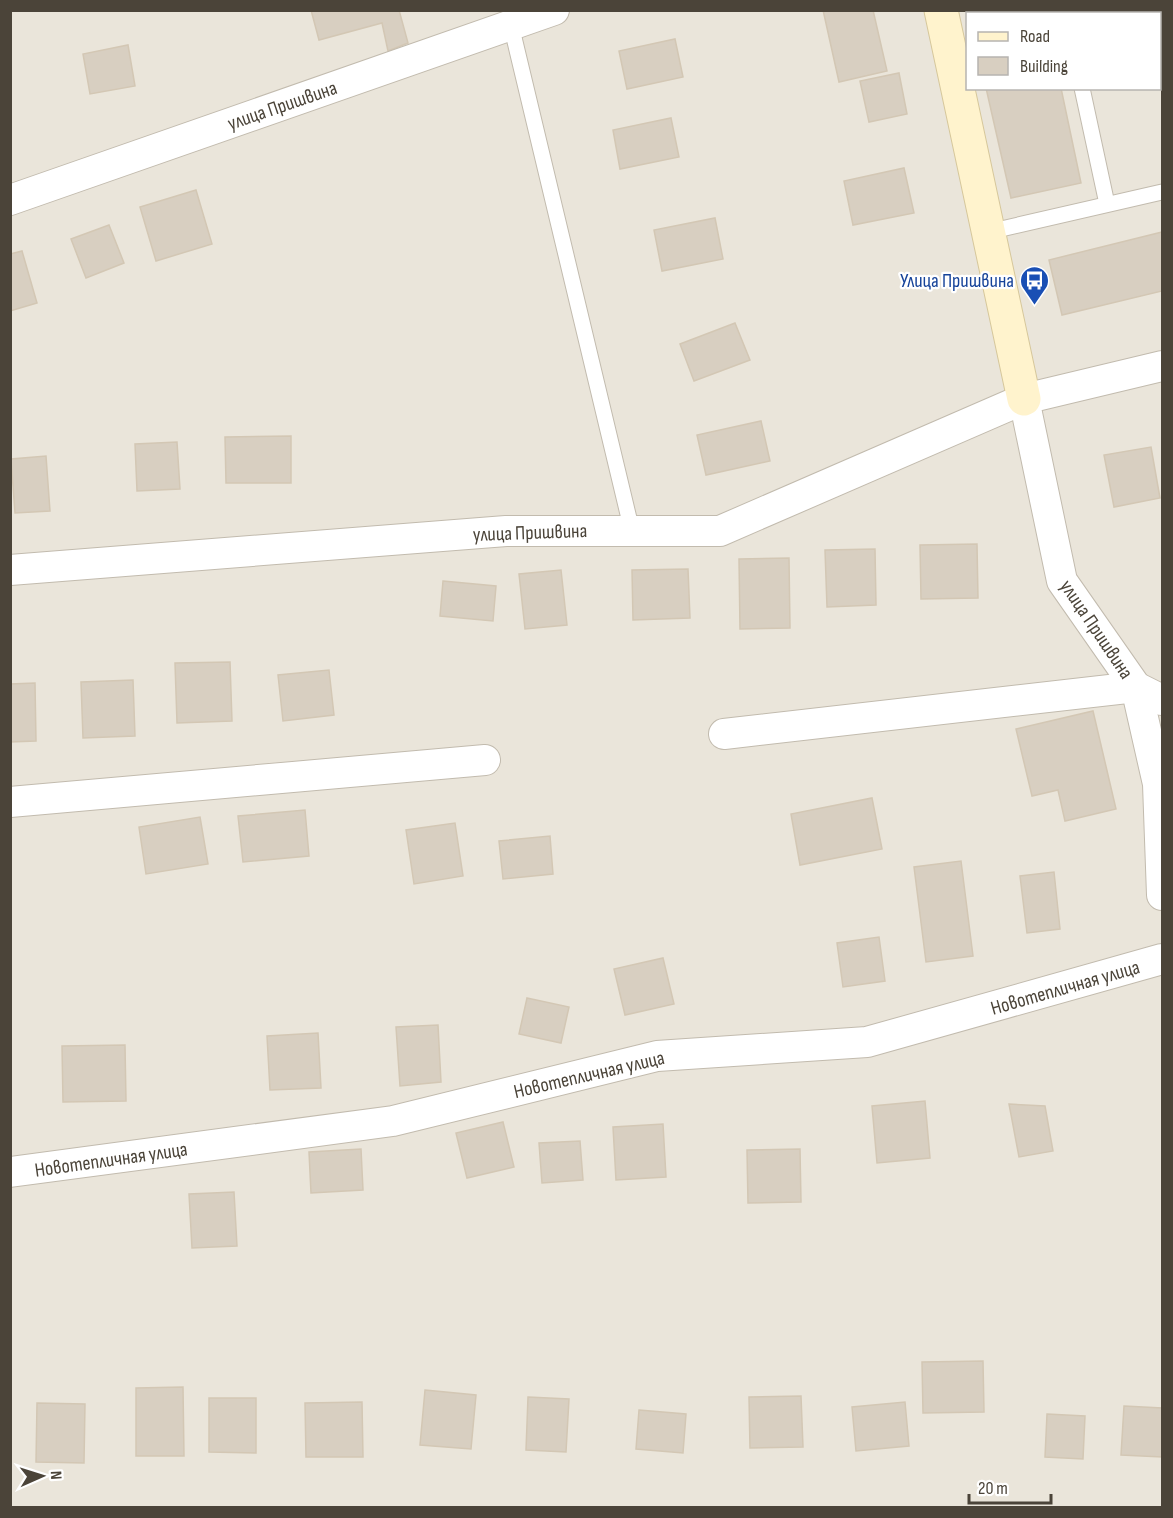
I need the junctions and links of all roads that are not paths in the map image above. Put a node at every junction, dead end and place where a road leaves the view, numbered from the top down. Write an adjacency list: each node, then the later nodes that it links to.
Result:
1 (554, 10): 3 (street, улица Пришвина)
2 (941, 10): 8 (street, улица Пришвина)
3 (511, 25): 6 (street, улица Пришвина); 11 (lane)
4 (1082, 90): 7 (lane)
5 (1162, 192): 7 (lane)
6 (10, 200)
7 (1107, 204): 8 (lane)
8 (988, 232): 10 (street, улица Пришвина)
9 (1162, 366): 10 (street)
10 (1024, 399): 11 (street, улица Пришвина); 13 (street, улица Пришвина)
11 (632, 531): 12 (street, улица Пришвина)
12 (10, 570)
13 (1136, 687): 14 (street); 15 (street); 18 (street, улица Пришвина)
14 (1162, 700)
15 (724, 734)
16 (485, 760): 17 (street)
17 (10, 802)
18 (1162, 895)
19 (1162, 959): 20 (street, Новотепличная улица)
20 (10, 1172)

